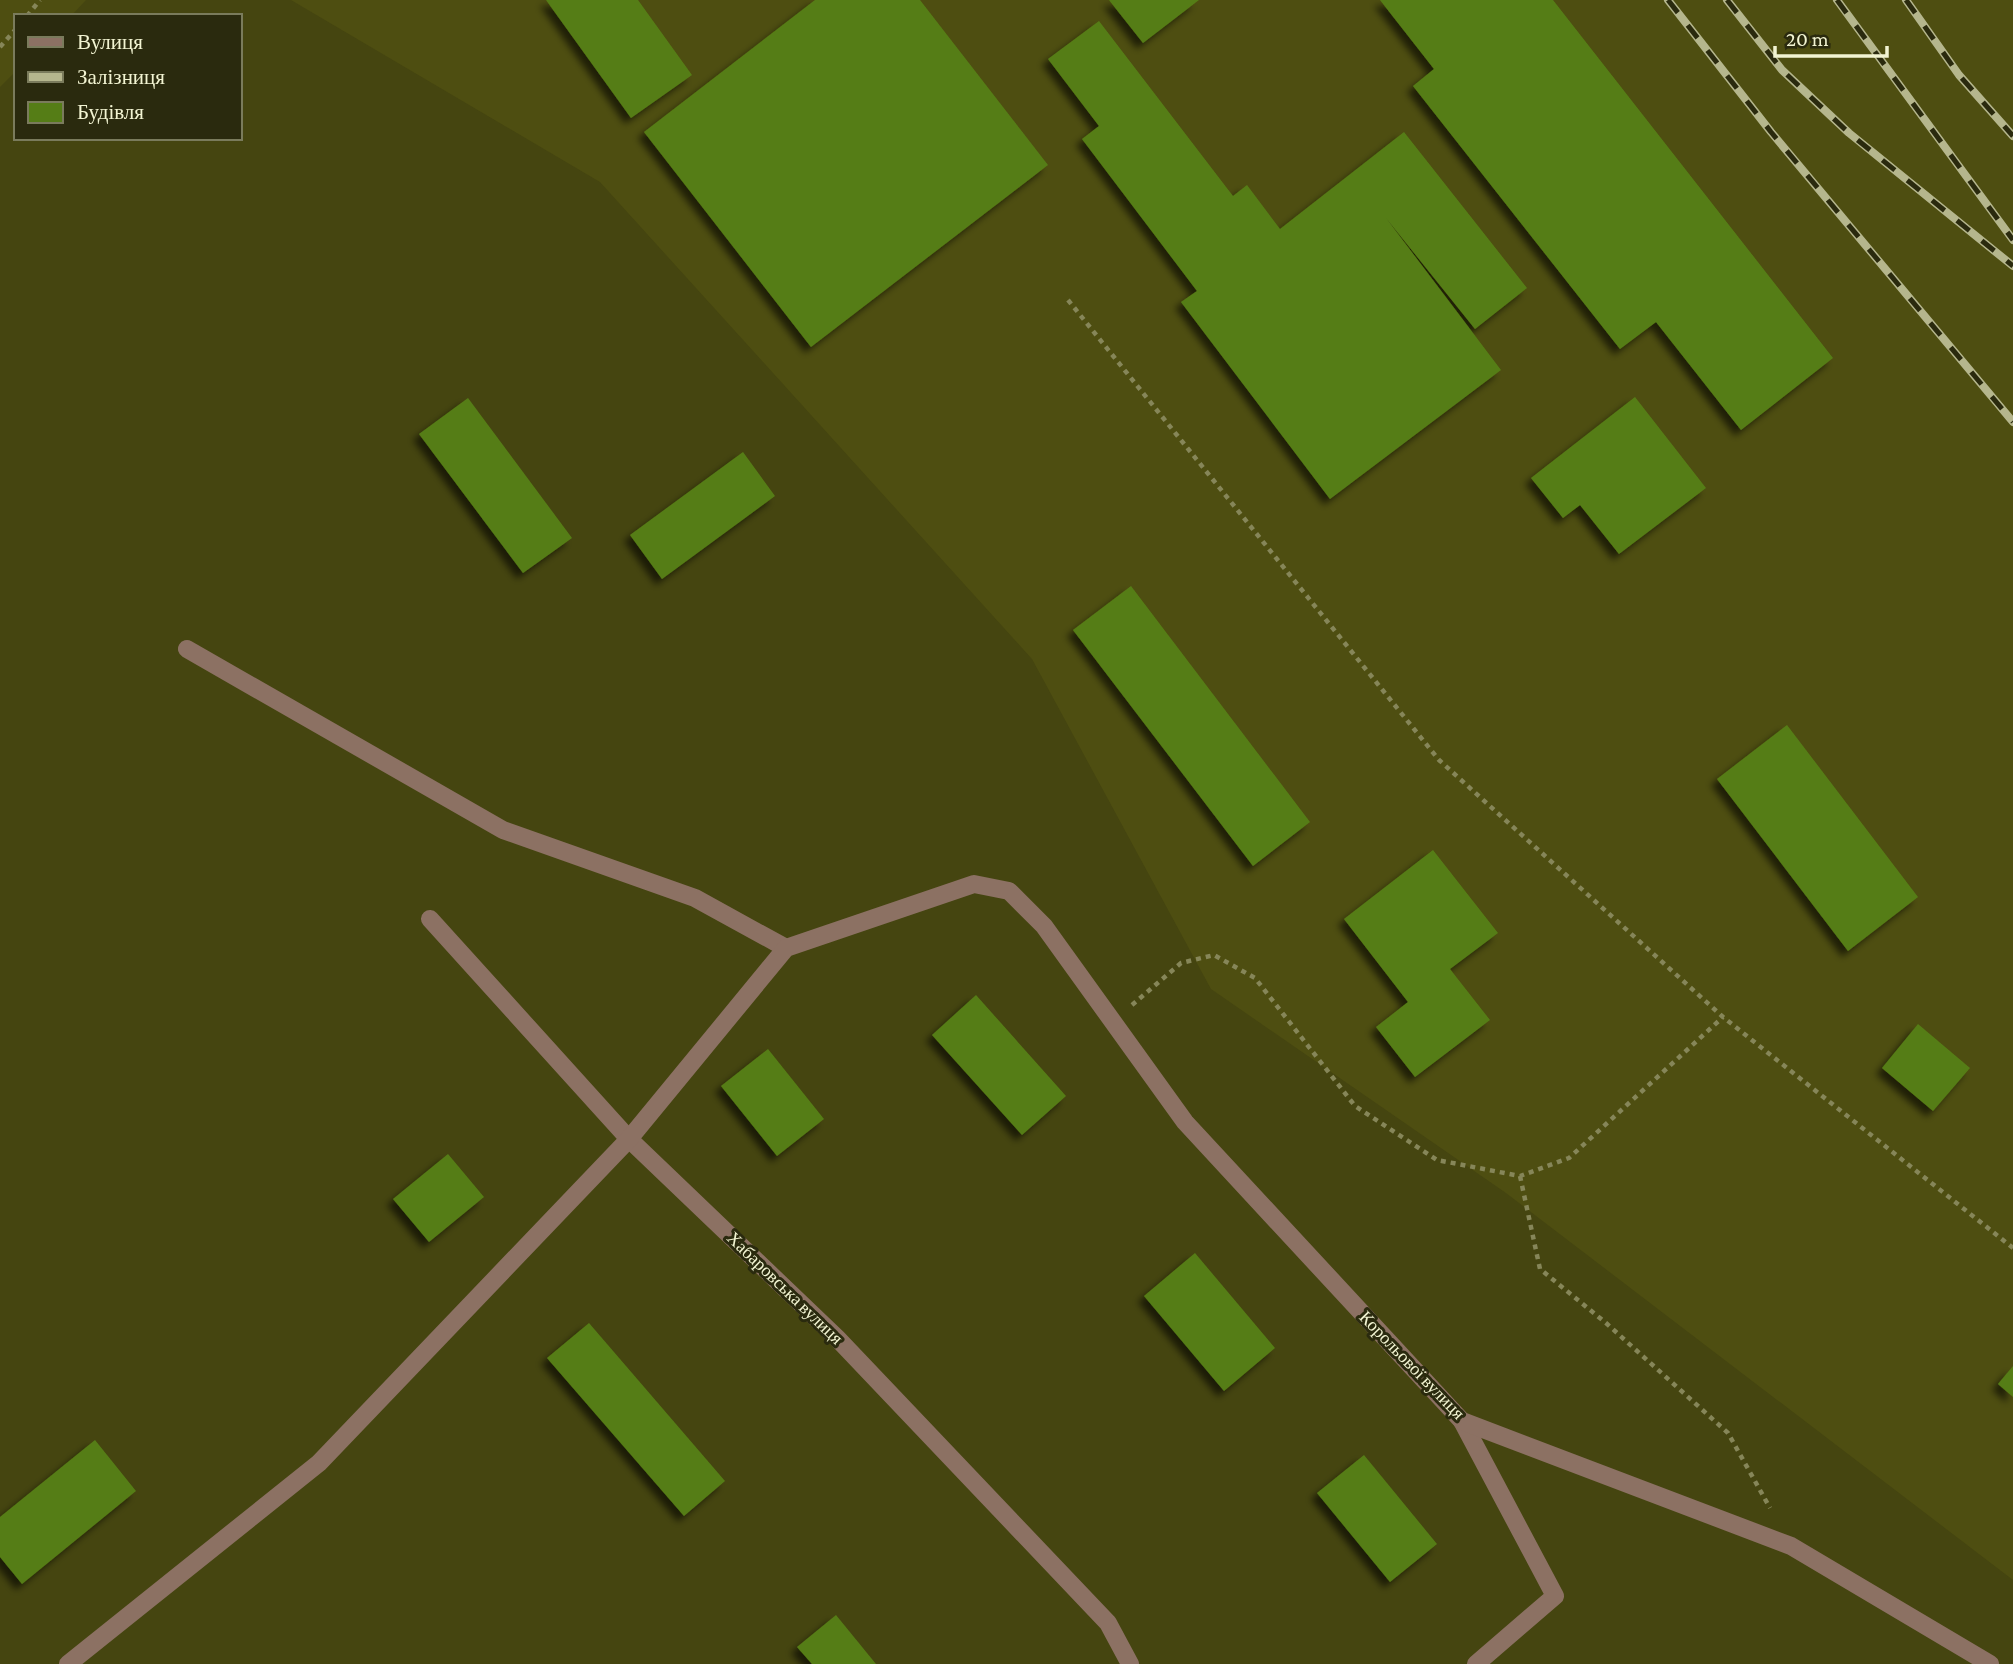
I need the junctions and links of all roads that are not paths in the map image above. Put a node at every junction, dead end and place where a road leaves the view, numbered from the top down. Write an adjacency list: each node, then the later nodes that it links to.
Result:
1 (187, 649): 3 (street)
2 (430, 919): 4 (street, Хабаровська вулиця)
3 (786, 948): 4 (street); 5 (street, Корольової вулиця)
4 (629, 1139): 6 (street); 7 (street, Хабаровська вулиця)
5 (1462, 1421): 8 (street); 9 (street, Корольової вулиця)
6 (68, 1664)
7 (1130, 1664)
8 (1476, 1664)
9 (1990, 1664)

